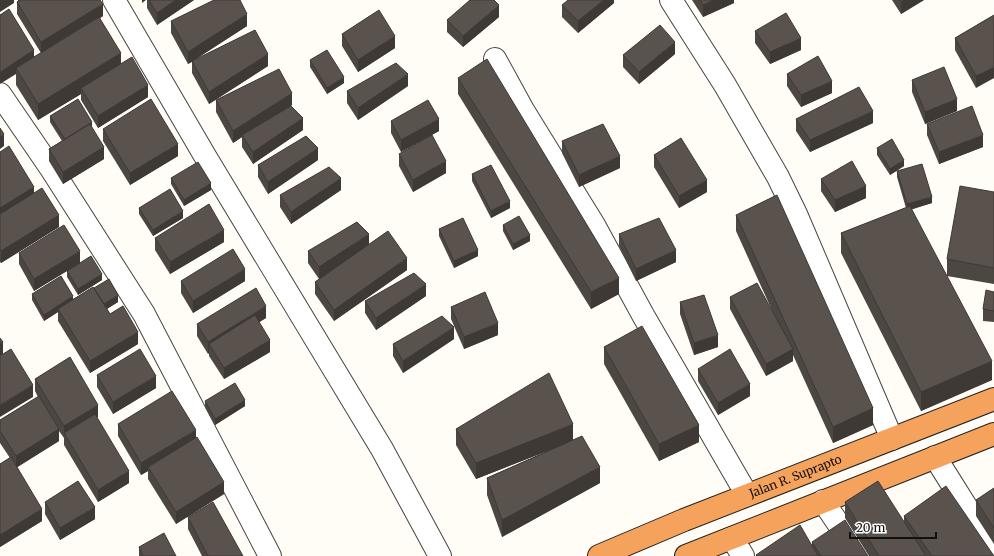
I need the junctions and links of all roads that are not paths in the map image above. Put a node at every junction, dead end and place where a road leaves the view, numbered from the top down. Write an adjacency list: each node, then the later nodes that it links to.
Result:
1 (114, 0): 16 (street)
2 (671, 0): 7 (street)
3 (495, 59): 9 (street)
4 (0, 94): 15 (street)
5 (994, 399): 7 (highway, Jalan R. Suprapto)
6 (994, 434): 8 (highway)
7 (892, 439): 9 (highway, Jalan R. Suprapto)
8 (935, 457): 10 (highway); 13 (street)
9 (747, 495): 11 (highway, Jalan R. Suprapto)
10 (823, 501): 12 (highway); 18 (street)
11 (684, 520): 14 (highway); 17 (highway, Jalan R. Suprapto)
12 (737, 547): 14 (highway)
13 (994, 551)
14 (693, 553)
15 (270, 556)
16 (440, 556)
17 (599, 556)
18 (860, 556)

